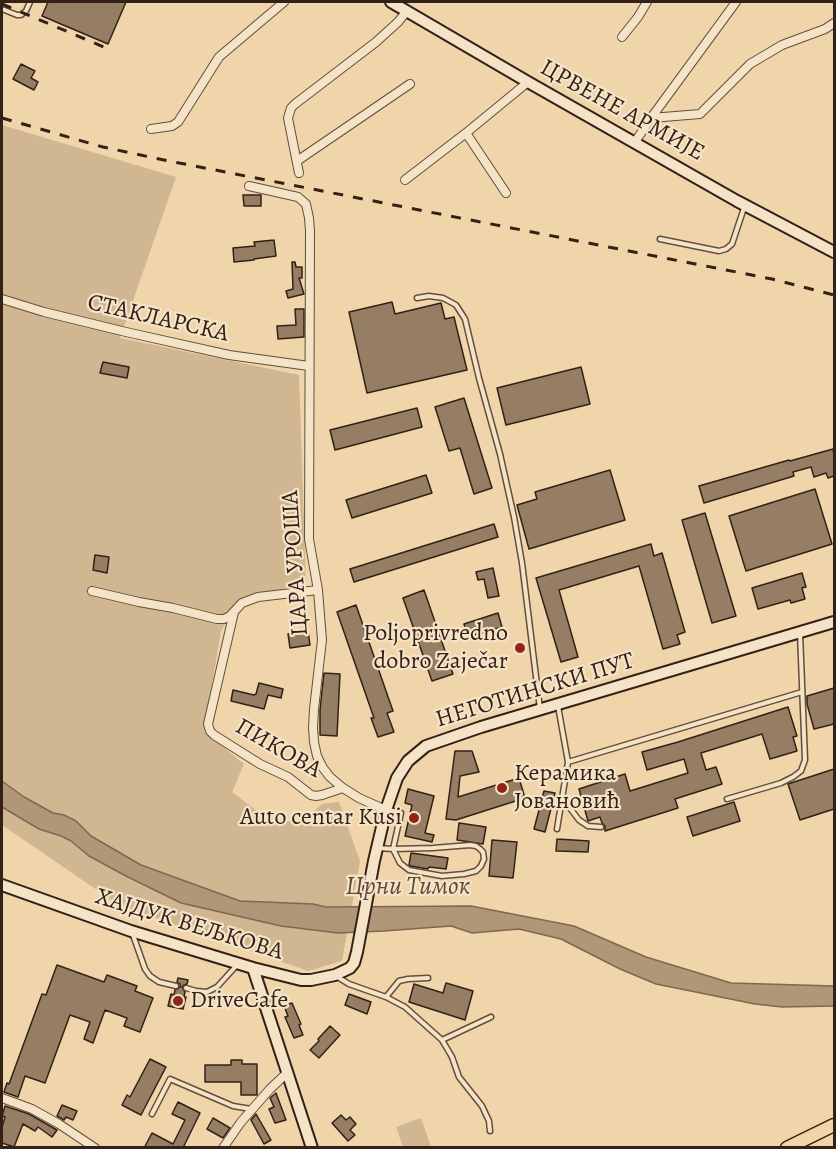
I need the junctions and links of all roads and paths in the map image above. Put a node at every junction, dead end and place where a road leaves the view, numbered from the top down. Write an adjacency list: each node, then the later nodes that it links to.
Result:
1 (30, 2): 6 (lane)
2 (284, 2): 13 (street)
3 (390, 2): 7 (street, ЦРВЕНЕ АРМИЈЕ)
4 (647, 2): 9 (street)
5 (736, 2): 12 (street)
6 (2, 9)
7 (406, 11): 10 (street, ЦРВЕНЕ АРМИЈЕ); 16 (street)
8 (834, 23): 12 (street)
9 (622, 37)
10 (528, 82): 14 (street); 15 (street, ЦРВЕНЕ АРМИЈЕ)
11 (410, 84): 16 (street)
12 (651, 118): 15 (street)
13 (151, 129)
14 (466, 133): 18 (street); 20 (street)
15 (635, 142): 21 (street, ЦРВЕНЕ АРМИЈЕ)
16 (297, 161): 17 (street)
17 (299, 173)
18 (405, 180)
19 (249, 186): 26 (street, ЦАРА УРОША)
20 (506, 193)
21 (745, 205): 22 (lane); 23 (street, ЦРВЕНЕ АРМИЈЕ)
22 (660, 239)
23 (834, 252)
24 (417, 298): 34 (lane)
25 (2, 299): 26 (street, СТАКЛАРСКА)
26 (309, 366): 27 (street, ЦАРА УРОША)
27 (318, 590): 29 (street); 36 (street, ЦАРА УРОША)
28 (92, 591): 29 (street)
29 (234, 612): 36 (street, ПИКОВА)
30 (834, 622): 31 (street, НЕГОТИНСКИ ПУТ)
31 (800, 633): 32 (lane); 33 (street, НЕГОТИНСКИ ПУТ)
32 (802, 692): 35 (lane); 38 (lane)
33 (558, 705): 34 (street, НЕГОТИНСКИ ПУТ); 35 (lane)
34 (540, 710): 39 (street, НЕГОТИНСКИ ПУТ)
35 (568, 762): 37 (lane)
36 (343, 788): 39 (street, ЦАРА УРОША)
37 (562, 798): 40 (lane); 41 (lane)
38 (727, 799)
39 (386, 810): 42 (street, НЕГОТИНСКИ ПУТ); 43 (lane)
40 (601, 827)
41 (557, 829)
42 (377, 848): 43 (lane); 48 (street, НЕГОТИНСКИ ПУТ)
43 (393, 849): 43 (lane)
44 (2, 885): 45 (street, ХАЈДУК ВЕЉКОВА)
45 (131, 931): 46 (street, ХАЈДУК ВЕЉКОВА); 50 (lane)
46 (239, 964): 47 (street, ХАЈДУК ВЕЉКОВА); 51 (lane)
47 (254, 968): 48 (street, ХАЈДУК ВЕЉКОВА); 55 (street)
48 (335, 975): 52 (lane)
49 (428, 978): 52 (lane)
50 (176, 986)
51 (186, 988)
52 (386, 997): 54 (lane)
53 (491, 1017): 54 (lane)
54 (442, 1040): 60 (lane)
55 (288, 1072): 57 (street); 63 (street)
56 (2, 1098): 61 (street)
57 (252, 1110): 58 (lane); 62 (street)
58 (152, 1114)
59 (834, 1125): 64 (main road)
60 (490, 1131)
61 (95, 1148)
62 (223, 1148)
63 (312, 1148)
64 (787, 1148)

